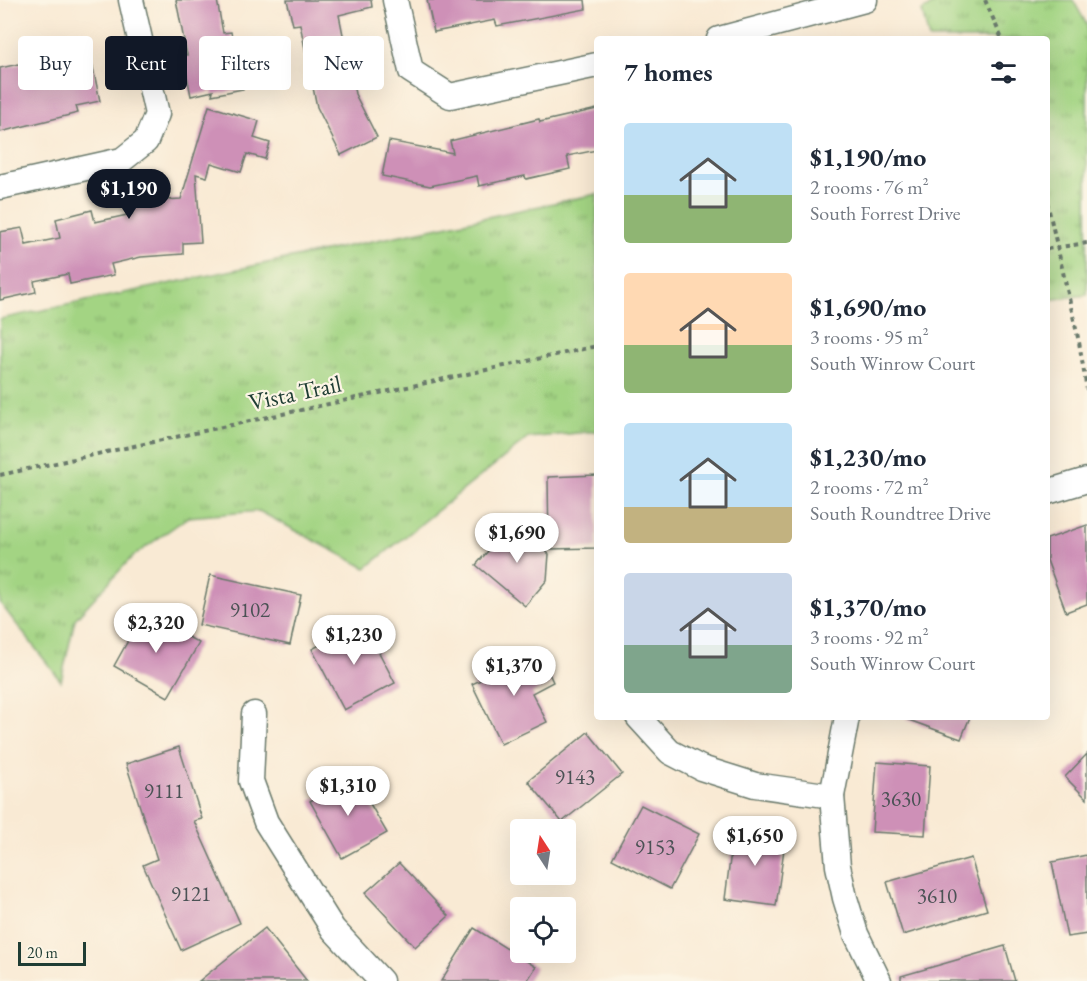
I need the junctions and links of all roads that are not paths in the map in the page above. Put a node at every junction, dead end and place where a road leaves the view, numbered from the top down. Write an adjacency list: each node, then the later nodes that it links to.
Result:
1 (131, 0): 6 (street)
2 (395, 0): 5 (street)
3 (865, 0): 4 (street)
4 (730, 36)
5 (594, 66)
6 (0, 187)
7 (1087, 480): 8 (street)
8 (1050, 491)
9 (254, 714): 13 (street)
10 (641, 720): 12 (street)
11 (846, 720): 12 (street)
12 (832, 796): 14 (street)
13 (381, 981)
14 (879, 981)

